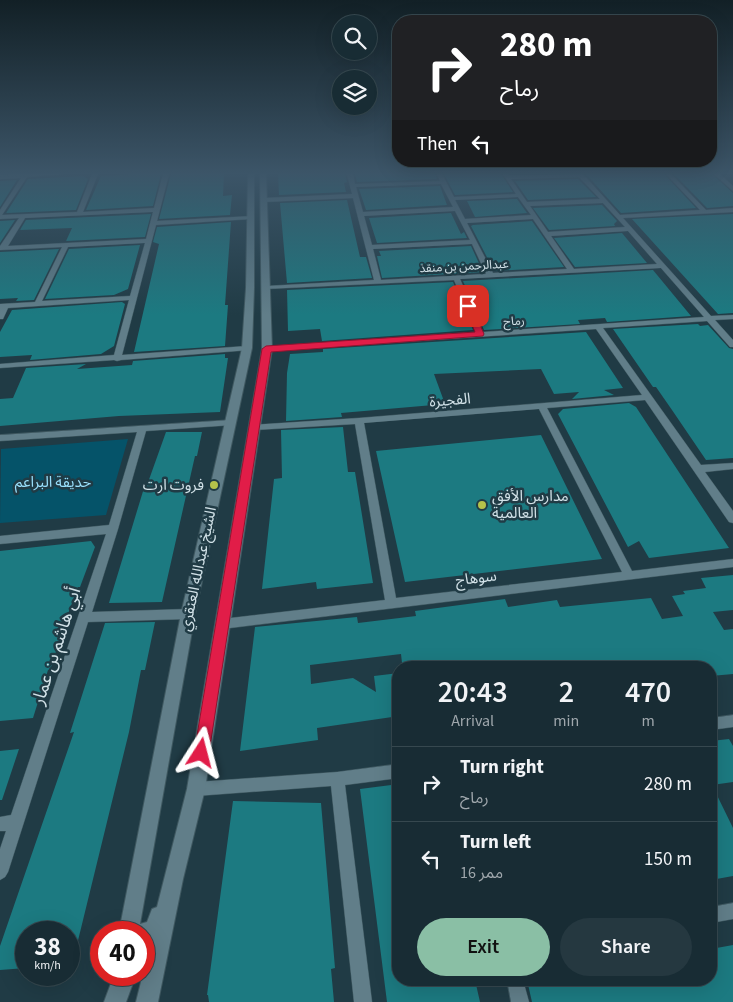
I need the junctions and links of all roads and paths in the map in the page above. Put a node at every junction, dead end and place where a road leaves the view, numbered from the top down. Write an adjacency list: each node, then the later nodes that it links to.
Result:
1 (463, 220): 13 (street)
2 (20, 221): 16 (street)
3 (177, 221): 9 (street)
4 (251, 221): 32 (street, الشيخ عبدالله العنقري)
5 (265, 221): 22 (street, الشيخ عبدالله العنقري)
6 (362, 221): 15 (street)
7 (538, 221): 11 (street)
8 (621, 221): 10 (street)
9 (152, 222): 12 (street)
10 (629, 230): 11 (street); 17 (street)
11 (547, 234): 18 (street)
12 (147, 241): 14 (street); 23 (street)
13 (474, 242): 15 (street); 19 (street)
14 (66, 245): 16 (street); 24 (street)
15 (369, 247): 21 (street)
16 (2, 248)
17 (662, 266): 18 (street, عبدالرحمن بن منقذ); 28 (street)
18 (572, 271): 19 (street, عبدالرحمن بن منقذ)
19 (491, 276): 20 (street, عبدالرحمن بن منقذ)
20 (456, 278): 21 (street, عبدالرحمن بن منقذ); 30 (street)
21 (378, 282): 22 (street, عبدالرحمن بن منقذ)
22 (267, 288): 33 (street, الشيخ عبدالله العنقري)
23 (132, 298): 24 (street); 34 (street)
24 (38, 303): 25 (street)
25 (3, 305): 26 (street)
26 (0, 317)
27 (733, 317): 28 (street, رماح)
28 (709, 319): 29 (street, رماح); 31 (street)
29 (598, 326): 30 (street, رماح); 36 (street)
30 (480, 334): 33 (street, رماح)
31 (733, 345)
32 (247, 348): 34 (street); 39 (street, الشيخ عبدالله العنقري)
33 (266, 349): 40 (street, الشيخ عبدالله العنقري)
34 (117, 359): 35 (street)
35 (0, 366)
36 (647, 397): 37 (street, الفجيرة); 44 (street)
37 (542, 406): 38 (street, الفجيرة); 49 (street)
38 (358, 421): 40 (street, الفجيرة); 50 (street)
39 (230, 423): 41 (street); 51 (street, الشيخ عبدالله العنقري)
40 (254, 427): 53 (street, الشيخ عبدالله العنقري)
41 (142, 429): 42 (street); 46 (street, أبي هاشم بن عمار)
42 (0, 438)
43 (733, 466): 44 (street)
44 (698, 469): 45 (street)
45 (733, 519)
46 (113, 529): 47 (street); 52 (street, أبي هاشم بن عمار)
47 (0, 540)
48 (733, 563): 49 (street, سوهاج)
49 (629, 575): 50 (street, سوهاج)
50 (391, 604): 53 (street, سوهاج)
51 (188, 614): 52 (street); 63 (street, الشيخ عبدالله العنقري)
52 (84, 617): 59 (street, أبي هاشم بن عمار)
53 (222, 624): 58 (street, الشيخ عبدالله العنقري)
54 (733, 721): 55 (street)
55 (717, 723)
56 (392, 772): 57 (street)
57 (336, 779): 58 (street); 75 (street)
58 (196, 790): 62 (street, الشيخ عبدالله العنقري)
59 (17, 822): 60 (street); 61 (street, أبي هاشم بن عمار)
60 (0, 824)
61 (0, 872)
62 (173, 879): 68 (street); 74 (street, الشيخ عبدالله العنقري)
63 (136, 888): 66 (street, الشيخ عبدالله العنقري); 67 (street)
64 (733, 911): 65 (street)
65 (717, 914)
66 (131, 921)
67 (136, 921)
68 (155, 927)
69 (118, 986): 73 (street)
70 (121, 986): 73 (street)
71 (148, 986): 74 (street)
72 (516, 986): 76 (street)
73 (115, 1002)
74 (147, 1002)
75 (363, 1002)
76 (520, 1002)

